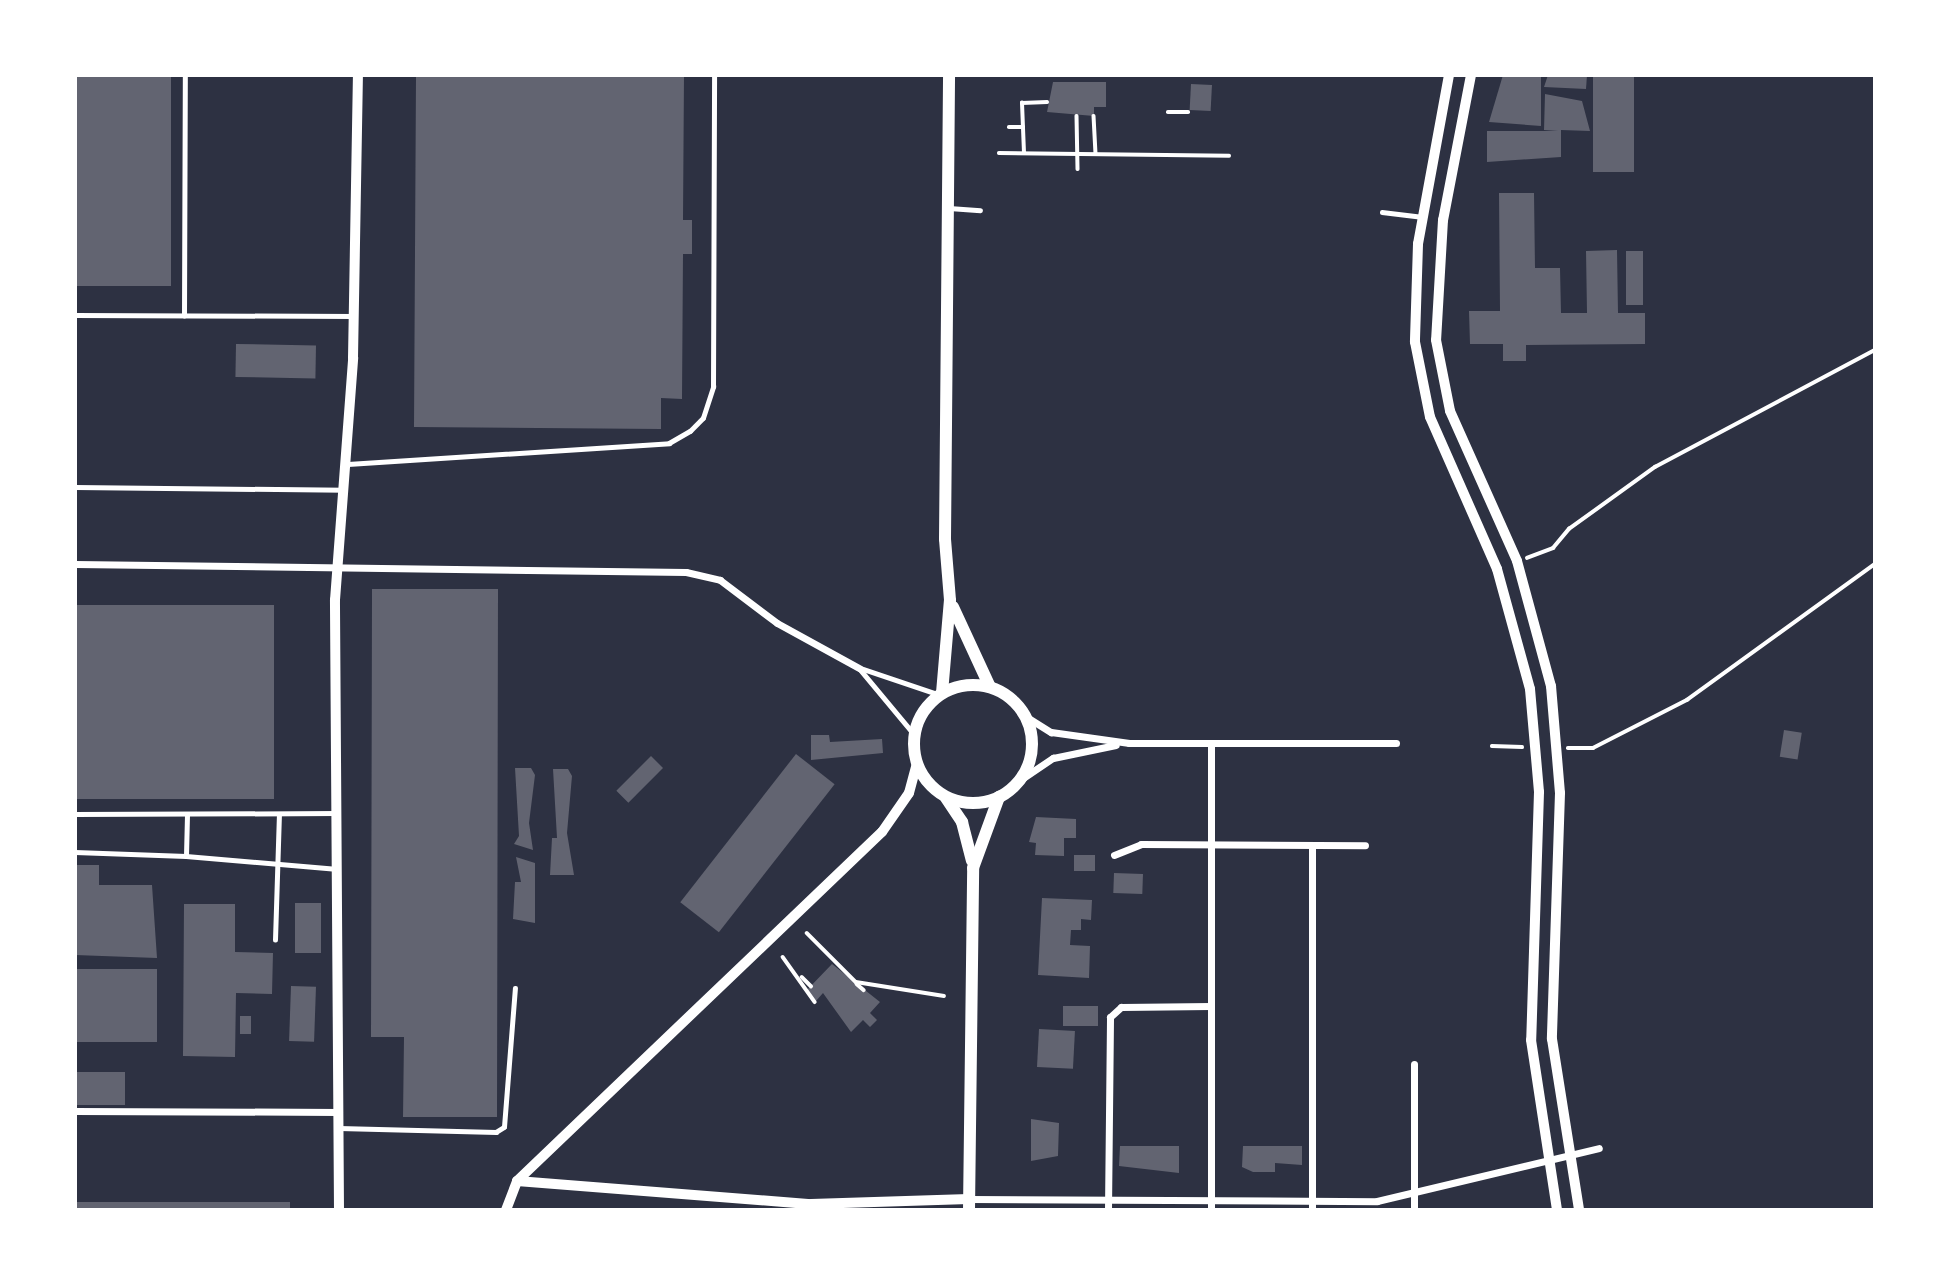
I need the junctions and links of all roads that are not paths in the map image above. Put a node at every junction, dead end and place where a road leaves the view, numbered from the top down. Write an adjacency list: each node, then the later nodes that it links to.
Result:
1 (185, 75): 12 (lane)
2 (358, 75): 13 (street)
3 (714, 75): 14 (lane)
4 (949, 75): 7 (main road)
5 (1449, 75): 10 (street)
6 (1471, 75): 53 (street)
7 (948, 208): 8 (lane); 19 (main road)
8 (979, 210)
9 (1382, 212): 10 (lane)
10 (1422, 217): 54 (street)
11 (75, 315): 12 (lane)
12 (184, 316): 13 (lane)
13 (355, 316): 14 (street)
14 (348, 464): 16 (street)
15 (75, 487): 16 (lane)
16 (345, 490): 18 (street)
17 (75, 564): 18 (street)
18 (337, 570): 20 (street); 32 (street)
19 (950, 600): 21 (main road); 22 (main road)
20 (859, 668): 22 (lane); 24 (lane)
21 (990, 687): 22 (main road); 23 (main road)
22 (941, 694): 24 (main road)
23 (1026, 716): 25 (street); 29 (main road)
24 (914, 734): 28 (main road)
25 (1129, 743): 26 (street); 29 (street)
26 (1211, 743): 27 (street); 36 (street)
27 (1396, 743)
28 (917, 763): 30 (main road); 55 (street)
29 (1020, 779): 31 (main road)
30 (944, 795): 31 (main road); 43 (main road)
31 (999, 797): 43 (main road)
32 (337, 813): 35 (lane); 44 (street)
33 (75, 814): 34 (lane)
34 (187, 816): 35 (lane); 41 (lane)
35 (279, 816): 42 (lane)
36 (1211, 845): 37 (street); 40 (street); 47 (street)
37 (1312, 845): 38 (street); 59 (street)
38 (1365, 845)
39 (75, 852): 41 (lane)
40 (1114, 855)
41 (186, 856): 42 (lane)
42 (277, 865): 44 (lane); 45 (lane)
43 (973, 868): 60 (main road)
44 (338, 869): 50 (street)
45 (275, 940)
46 (515, 988): 51 (lane)
47 (1211, 1006): 57 (street); 58 (street)
48 (1414, 1064): 56 (street)
49 (75, 1111): 50 (street)
50 (339, 1112): 51 (street)
51 (339, 1128): 62 (street)
52 (1599, 1148): 53 (street)
53 (1566, 1154): 54 (street); 69 (street)
54 (1545, 1159): 56 (street); 68 (street)
55 (517, 1181): 61 (street); 63 (street)
56 (1413, 1196): 59 (street); 67 (street)
57 (1108, 1200): 58 (street); 60 (street); 64 (street)
58 (1211, 1200): 59 (street); 65 (street)
59 (1312, 1200): 66 (street)
60 (969, 1205): 61 (street)
61 (811, 1207)
62 (339, 1210)
63 (506, 1210)
64 (1108, 1210)
65 (1211, 1210)
66 (1312, 1210)
67 (1413, 1210)
68 (1557, 1210)
69 (1579, 1210)

